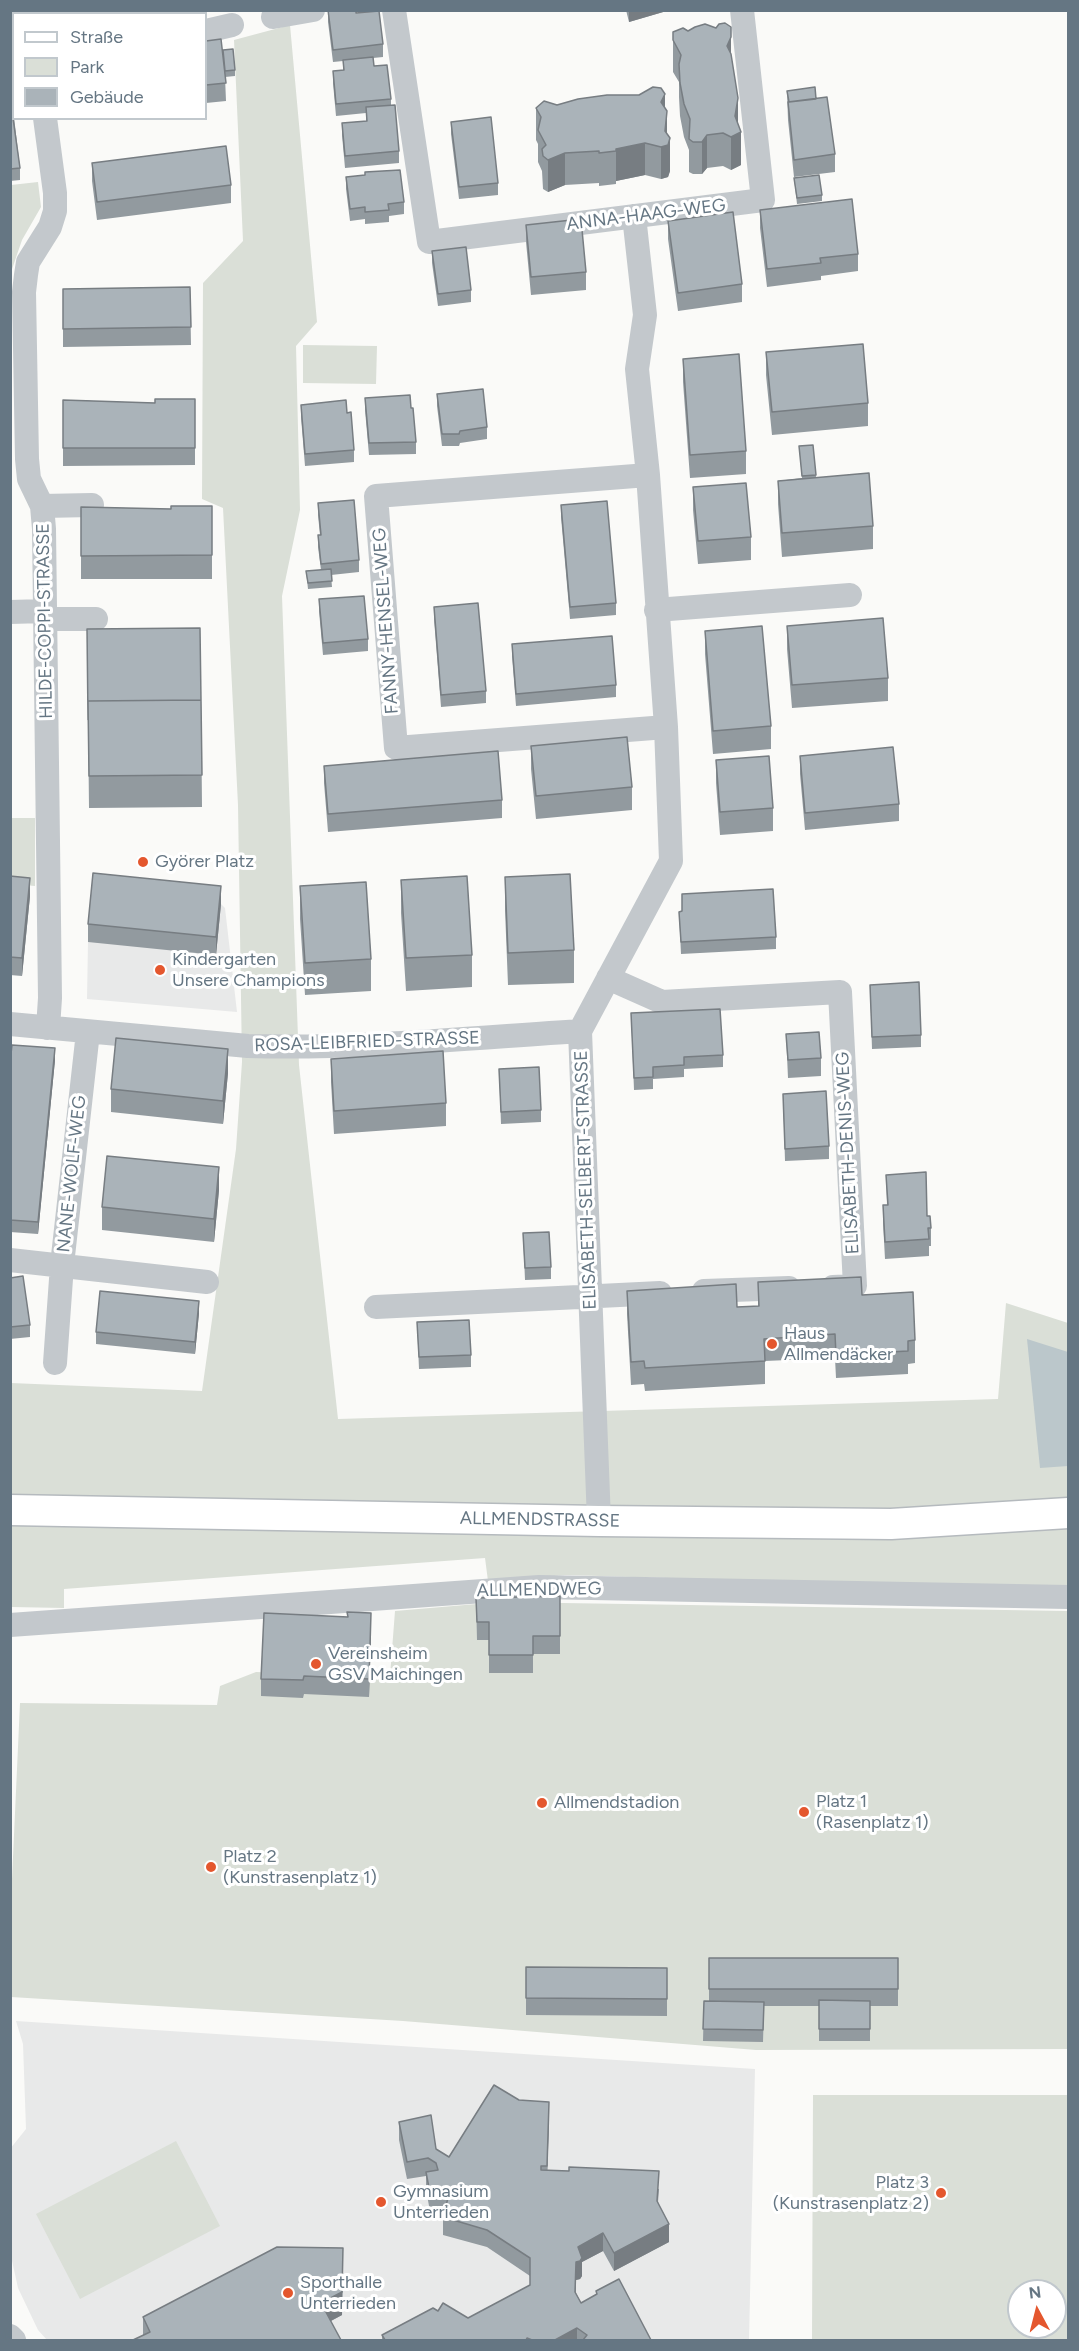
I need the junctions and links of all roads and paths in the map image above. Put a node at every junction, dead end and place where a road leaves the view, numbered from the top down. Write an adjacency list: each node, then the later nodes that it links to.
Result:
1 (313, 10): 4 (street)
2 (394, 10): 8 (street, ANNA-HAAG-WEG)
3 (742, 10): 8 (street, ANNA-HAAG-WEG)
4 (273, 17)
5 (232, 25): 6 (street)
6 (207, 31)
7 (45, 120): 9 (street, HILDE-COPPI-STRASSE)
8 (634, 216): 10 (street, ELISABETH-SELBERT-STRASSE)
9 (18, 393): 12 (street, HILDE-COPPI-STRASSE)
10 (648, 475): 14 (street, ELISABETH-SELBERT-STRASSE); 18 (street, FANNY-HENSEL-WEG)
11 (92, 505): 12 (street)
12 (42, 506): 16 (street, HILDE-COPPI-STRASSE)
13 (850, 595): 14 (street)
14 (656, 610): 18 (street, ELISABETH-SELBERT-STRASSE)
15 (10, 612): 16 (street)
16 (45, 615): 17 (street); 21 (street, HILDE-COPPI-STRASSE)
17 (96, 619)
18 (666, 727): 19 (street, ELISABETH-SELBERT-STRASSE)
19 (608, 978): 22 (street, ELISABETH-SELBERT-STRASSE); 27 (street, ELISABETH-DENIS-WEG)
20 (10, 1024): 21 (street, ROSA-LEIBFRIED-STRASSE)
21 (48, 1028): 23 (street, ROSA-LEIBFRIED-STRASSE)
22 (580, 1031): 23 (street, ROSA-LEIBFRIED-STRASSE); 27 (street, ELISABETH-SELBERT-STRASSE)
23 (88, 1032): 25 (street, NANE-WOLF-WEG)
24 (10, 1260): 25 (street, NANE-WOLF-WEG)
25 (62, 1265): 26 (street); 29 (street)
26 (207, 1282)
27 (591, 1295): 28 (street); 32 (street, ELISABETH-SELBERT-STRASSE)
28 (376, 1307)
29 (55, 1363)
30 (10, 1510): 32 (main road, ALLMENDSTRASSE)
31 (1068, 1513): 32 (main road, ALLMENDSTRASSE)
32 (599, 1521)
33 (1068, 1598): 34 (street, ALLMENDWEG)
34 (22, 1624)
35 (10, 2336): 36 (street)
36 (14, 2340)

